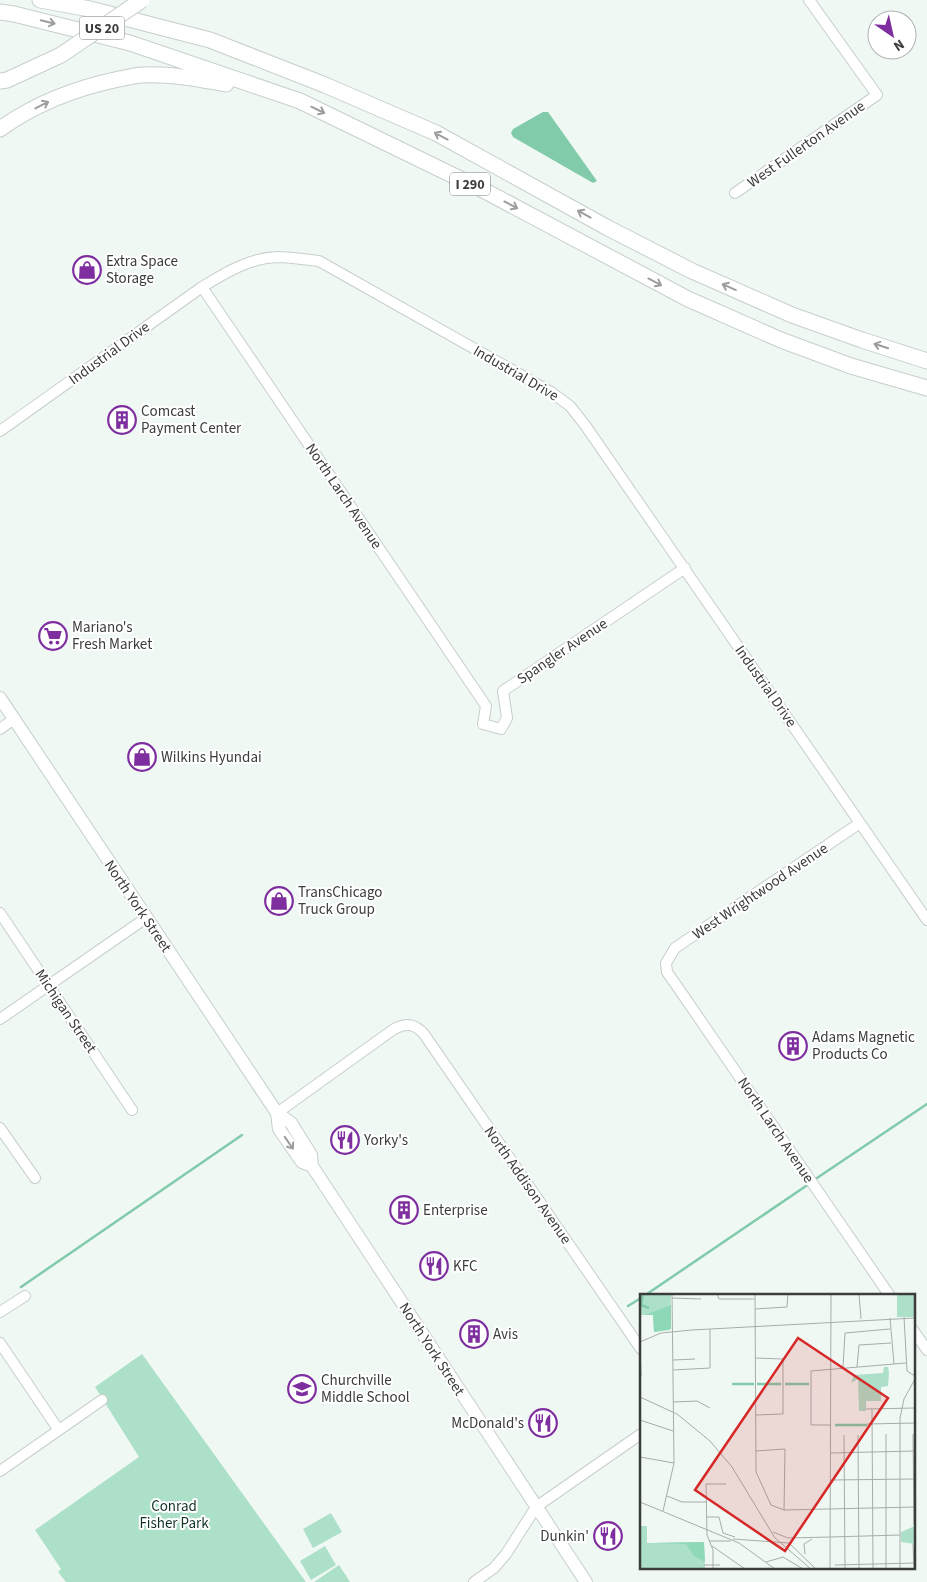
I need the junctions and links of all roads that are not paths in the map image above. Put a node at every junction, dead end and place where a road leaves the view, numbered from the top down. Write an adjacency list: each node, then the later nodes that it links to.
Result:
1 (40, 0): 10 (highway, I 290, one-way to 1)
2 (142, 0): 5 (highway, US 20, bridge)
3 (809, 0): 8 (street, West Fullerton Avenue)
4 (0, 12): 6 (highway, I 290, one-way to 6)
5 (0, 81)
6 (300, 101): 7 (highway, one-way to 6); 11 (highway, I 290, one-way to 11)
7 (0, 130)
8 (735, 193)
9 (202, 287): 12 (street, Industrial Drive); 13 (street, Industrial Drive); 15 (street, North Larch Avenue)
10 (927, 361)
11 (927, 388)
12 (0, 432)
13 (685, 568): 15 (street, Spangler Avenue); 18 (street, Industrial Drive)
14 (0, 698): 16 (main road, North York Street)
15 (486, 706)
16 (14, 719): 17 (street); 20 (main road, North York Street)
17 (0, 729)
18 (860, 823): 21 (street, Industrial Drive); 22 (street, West Wrightwood Avenue)
19 (0, 913): 23 (street, Michigan Street)
20 (146, 918): 23 (street); 26 (main road, North York Street)
21 (927, 920)
22 (666, 963): 29 (street, North Larch Avenue)
23 (48, 985): 24 (street); 25 (street, Michigan Street)
24 (0, 1019)
25 (132, 1110)
26 (277, 1113): 34 (street, North Addison Avenue); 40 (main road, North York Street)
27 (0, 1128): 28 (street)
28 (35, 1178)
29 (889, 1294)
30 (25, 1296): 31 (street)
31 (0, 1312)
32 (914, 1331): 35 (street)
33 (0, 1343): 37 (street)
34 (640, 1348)
35 (927, 1350)
36 (102, 1400): 37 (street)
37 (58, 1429): 39 (street)
38 (640, 1435): 40 (street)
39 (0, 1470)
40 (536, 1507): 41 (street); 42 (main road, North York Street)
41 (474, 1582)
42 (586, 1582)

